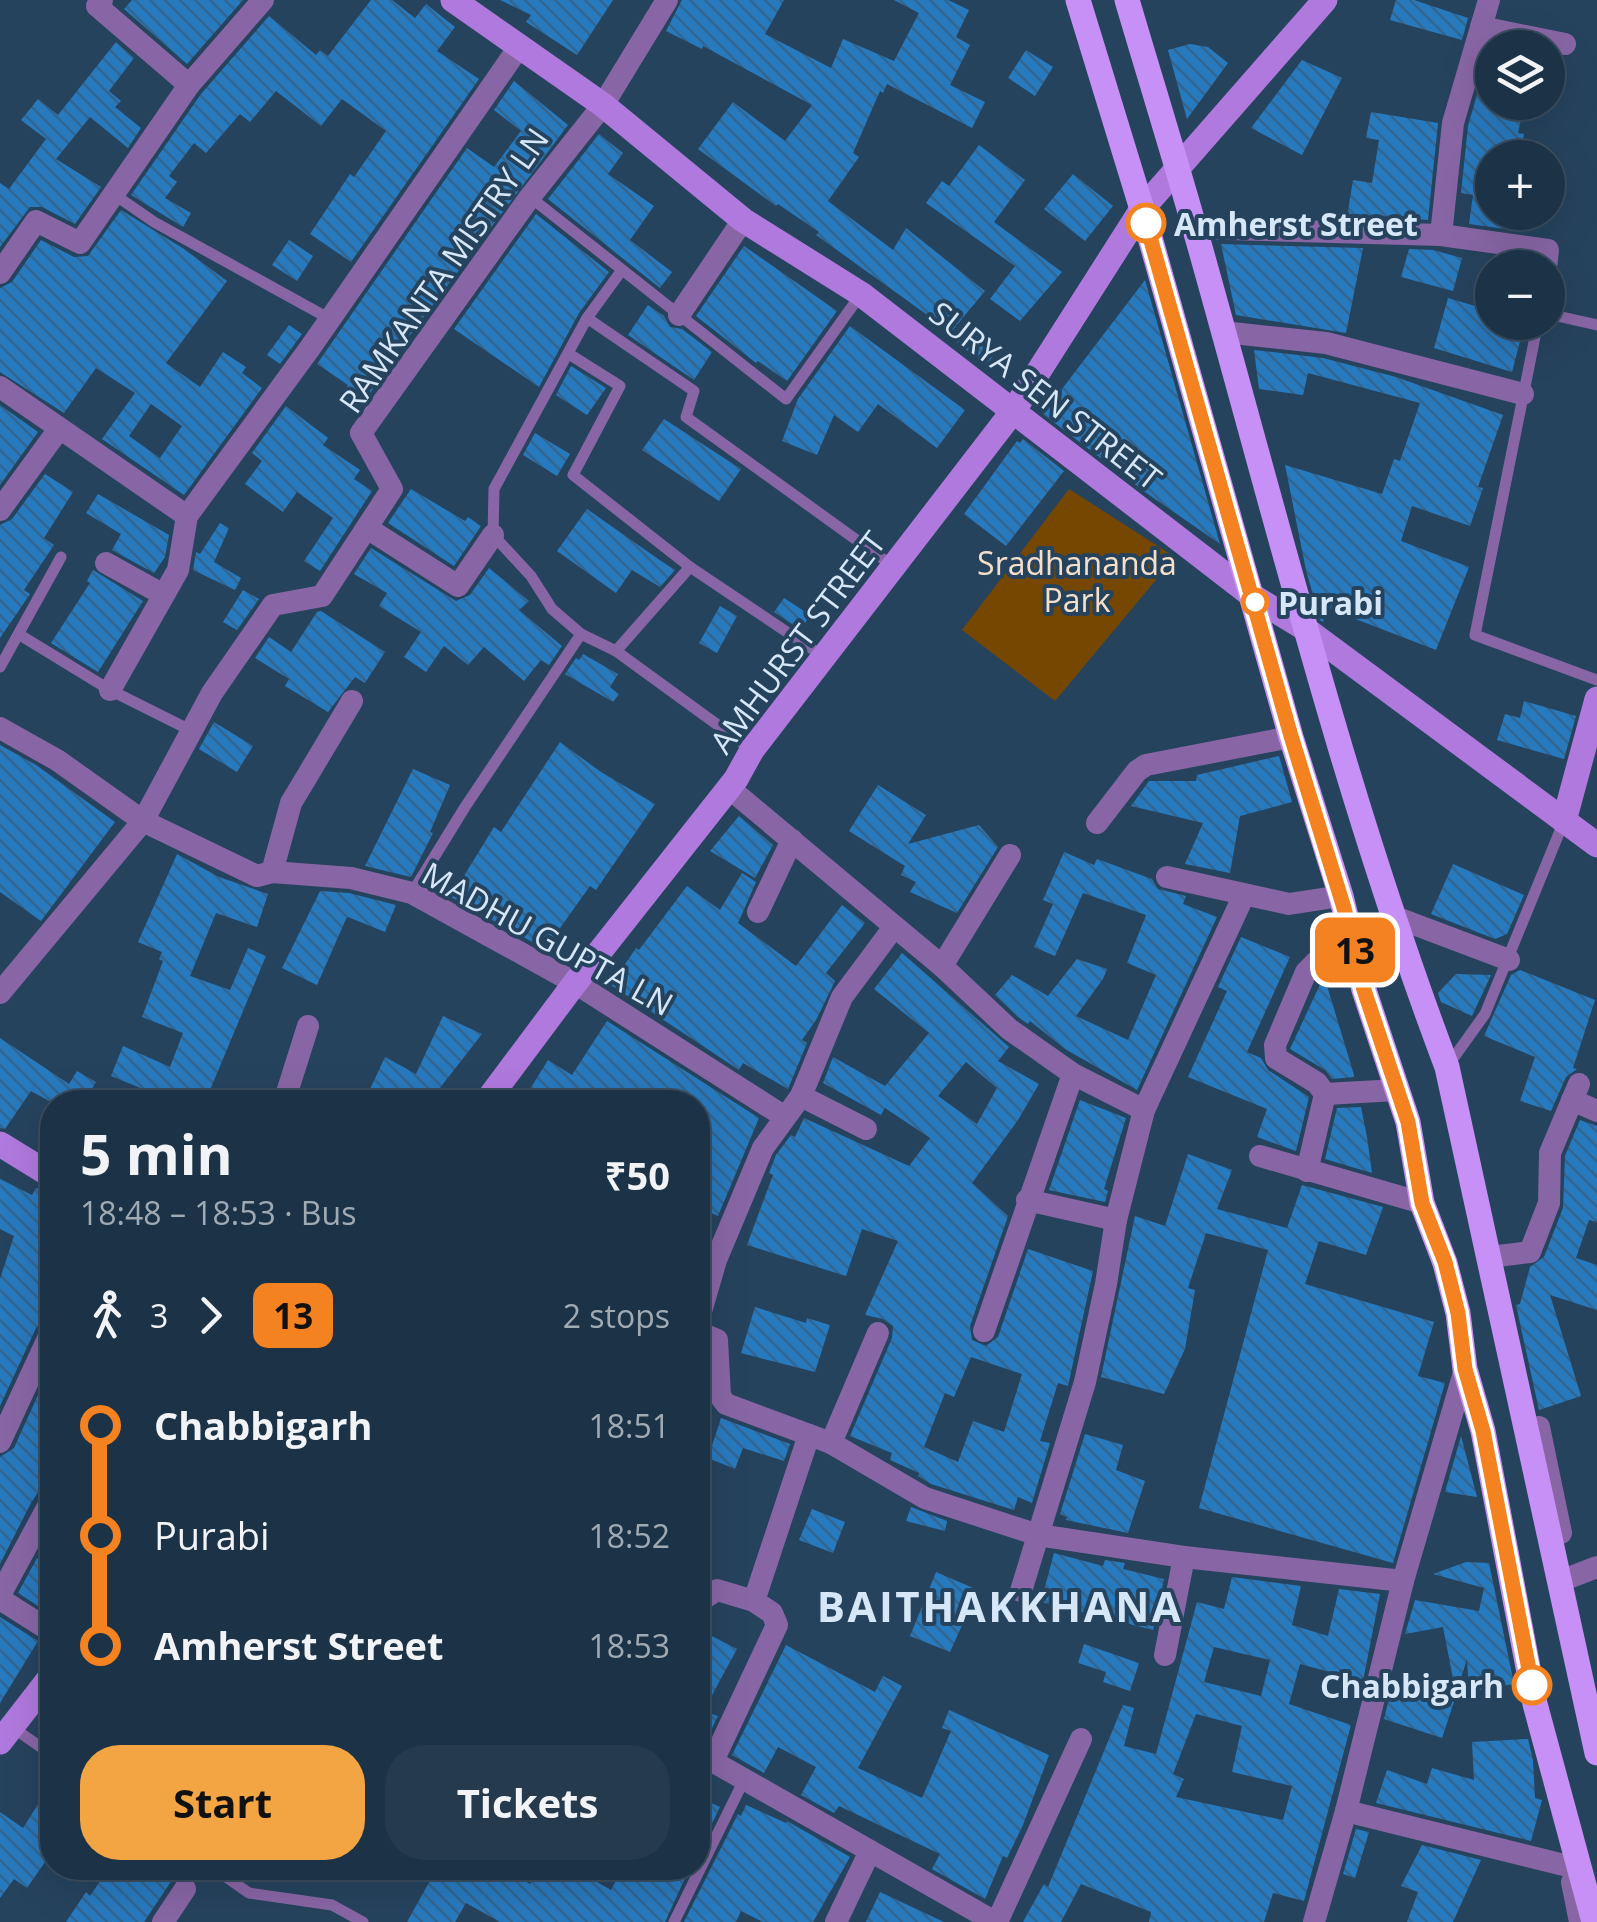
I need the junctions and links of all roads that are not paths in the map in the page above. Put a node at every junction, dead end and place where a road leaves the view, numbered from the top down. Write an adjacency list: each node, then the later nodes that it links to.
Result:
1 (102, 0): 12 (street)
2 (263, 0): 12 (street)
3 (453, 0): 11 (main road, SURYA SEN STREET)
4 (667, 0): 13 (street, RAMKANTA MISTRY LN)
5 (1078, 0): 17 (main road)
6 (1127, 0): 14 (main road)
7 (1324, 0): 14 (main road, AMHURST STREET)
8 (1489, 0): 9 (street)
9 (1481, 27): 10 (street); 20 (street)
10 (1496, 30)
11 (519, 47): 13 (main road, SURYA SEN STREET); 28 (street)
12 (189, 85): 15 (street)
13 (602, 105): 16 (street, RAMKANTA MISTRY LN); 18 (main road, SURYA SEN STREET)
14 (1176, 169): 17 (main road, AMHURST STREET); 19 (main road)
15 (112, 193): 23 (street); 28 (lane)
16 (530, 197): 22 (lane); 39 (street, RAMKANTA MISTRY LN)
17 (1142, 208): 35 (main road, AMHURST STREET); 46 (main road)
18 (742, 220): 24 (main road, SURYA SEN STREET); 25 (street)
19 (1195, 228): 20 (street); 30 (main road)
20 (1441, 235): 21 (street)
21 (1548, 250)
22 (622, 270): 25 (lane); 26 (lane)
23 (0, 273)
24 (862, 294): 25 (lane); 35 (main road, SURYA SEN STREET)
25 (679, 315)
26 (587, 318): 32 (lane); 43 (lane)
27 (1565, 318): 29 (lane)
28 (330, 319): 38 (street)
29 (1597, 326)
30 (1224, 332): 34 (street); 47 (main road)
31 (1534, 340): 34 (lane)
32 (569, 354): 40 (lane); 44 (lane)
33 (0, 387): 36 (street)
34 (1522, 394): 53 (lane)
35 (1014, 410): 43 (main road, AMHURST STREET); 46 (main road, SURYA SEN STREET)
36 (59, 429): 37 (street); 38 (street)
37 (1, 507)
38 (187, 516): 45 (street)
39 (367, 528): 40 (street); 58 (street, RAMKANTA MISTRY LN)
40 (493, 535): 48 (lane)
41 (61, 557): 49 (lane)
42 (106, 564): 45 (street)
43 (894, 566): 51 (main road, AMHURST STREET)
44 (690, 567): 50 (lane); 51 (lane)
45 (162, 594): 54 (street)
46 (1254, 597): 47 (main road, SURYA SEN STREET); 59 (main road)
47 (1304, 628): 63 (main road, SURYA SEN STREET); 74 (main road)
48 (582, 634): 50 (lane); 70 (lane)
49 (20, 635): 52 (lane); 54 (lane)
50 (616, 651): 60 (lane)
51 (824, 657): 60 (main road, AMHURST STREET)
52 (0, 666)
53 (1597, 680)
54 (110, 690): 58 (lane)
55 (1597, 698): 63 (main road)
56 (352, 701): 68 (street)
57 (0, 728): 62 (street, MADHU GUPTA LN)
58 (190, 730): 62 (street, RAMKANTA MISTRY LN)
59 (1291, 736): 64 (street); 72 (main road)
60 (752, 750): 61 (main road, AMHURST STREET)
61 (729, 788): 65 (street); 79 (main road, AMHURST STREET)
62 (142, 821): 68 (street, MADHU GUPTA LN); 80 (street, RAMKANTA MISTRY LN)
63 (1564, 821): 66 (main road, SURYA SEN STREET); 77 (lane)
64 (1097, 823)
65 (792, 840): 73 (street); 75 (street)
66 (1597, 845)
67 (1010, 855): 78 (street)
68 (272, 872): 70 (street, MADHU GUPTA LN)
69 (1167, 877): 71 (street)
70 (412, 893): 79 (street, MADHU GUPTA LN)
71 (1244, 895): 72 (street); 89 (street)
72 (1341, 896): 76 (main road)
73 (758, 912)
74 (1395, 917): 77 (street); 82 (main road)
75 (894, 926): 78 (street); 88 (street)
76 (1354, 948): 86 (main road); 87 (street)
77 (1509, 960): 82 (lane)
78 (942, 966): 83 (street)
79 (575, 983): 85 (main road, AMHURST STREET); 91 (street, MADHU GUPTA LN)
80 (0, 992)
81 (308, 1026): 84 (street)
82 (1447, 1067): 100 (main road)
83 (1074, 1074): 89 (street); 97 (street)
84 (288, 1090)
85 (495, 1090)
86 (1397, 1090): 87 (street); 98 (main road)
87 (1325, 1094): 96 (street)
88 (802, 1096): 91 (street); 92 (street)
89 (1144, 1110): 99 (street)
90 (1597, 1111): 100 (street)
91 (785, 1118): 101 (street)
92 (866, 1129)
93 (0, 1144): 95 (main road)
94 (1260, 1156): 96 (street)
95 (40, 1169)
96 (1307, 1170): 98 (street)
97 (1028, 1200): 99 (street); 102 (street)
98 (1422, 1203): 106 (main road)
99 (1116, 1220): 111 (street)
100 (1490, 1256): 129 (main road)
101 (710, 1281)
102 (984, 1331)
103 (878, 1334): 108 (street)
104 (710, 1337): 108 (street)
105 (40, 1356): 109 (street)
106 (1465, 1369): 115 (street); 124 (street); 124 (main road)
107 (1539, 1427): 114 (street)
108 (820, 1439): 111 (street); 119 (street)
109 (0, 1442)
110 (40, 1522): 118 (street)
111 (1038, 1534): 112 (street); 116 (street)
112 (1184, 1556): 115 (street); 121 (street)
113 (1597, 1567): 114 (street)
114 (1570, 1577): 123 (street)
115 (1403, 1581): 132 (street)
116 (1021, 1591)
117 (710, 1595): 119 (street)
118 (0, 1597): 120 (street)
119 (754, 1601): 127 (street)
120 (40, 1624)
121 (1165, 1655)
122 (40, 1690): 125 (main road)
123 (1597, 1702)
124 (1536, 1704): 135 (street); 146 (main road)
125 (6, 1734): 128 (lane)
126 (1081, 1739): 143 (street)
127 (710, 1748)
128 (40, 1750)
129 (1597, 1754)
130 (710, 1760): 131 (street)
131 (744, 1780): 133 (lane); 134 (street)
132 (1346, 1811): 135 (street); 144 (street)
133 (710, 1849)
134 (870, 1851): 142 (street); 143 (street)
135 (1568, 1866): 145 (street)
136 (231, 1880): 140 (lane)
137 (695, 1880): 141 (lane)
138 (185, 1889): 139 (street)
139 (162, 1922)
140 (363, 1922)
141 (674, 1922)
142 (836, 1922)
143 (996, 1922)
144 (1314, 1922)
145 (1580, 1922)
146 (1594, 1922)

